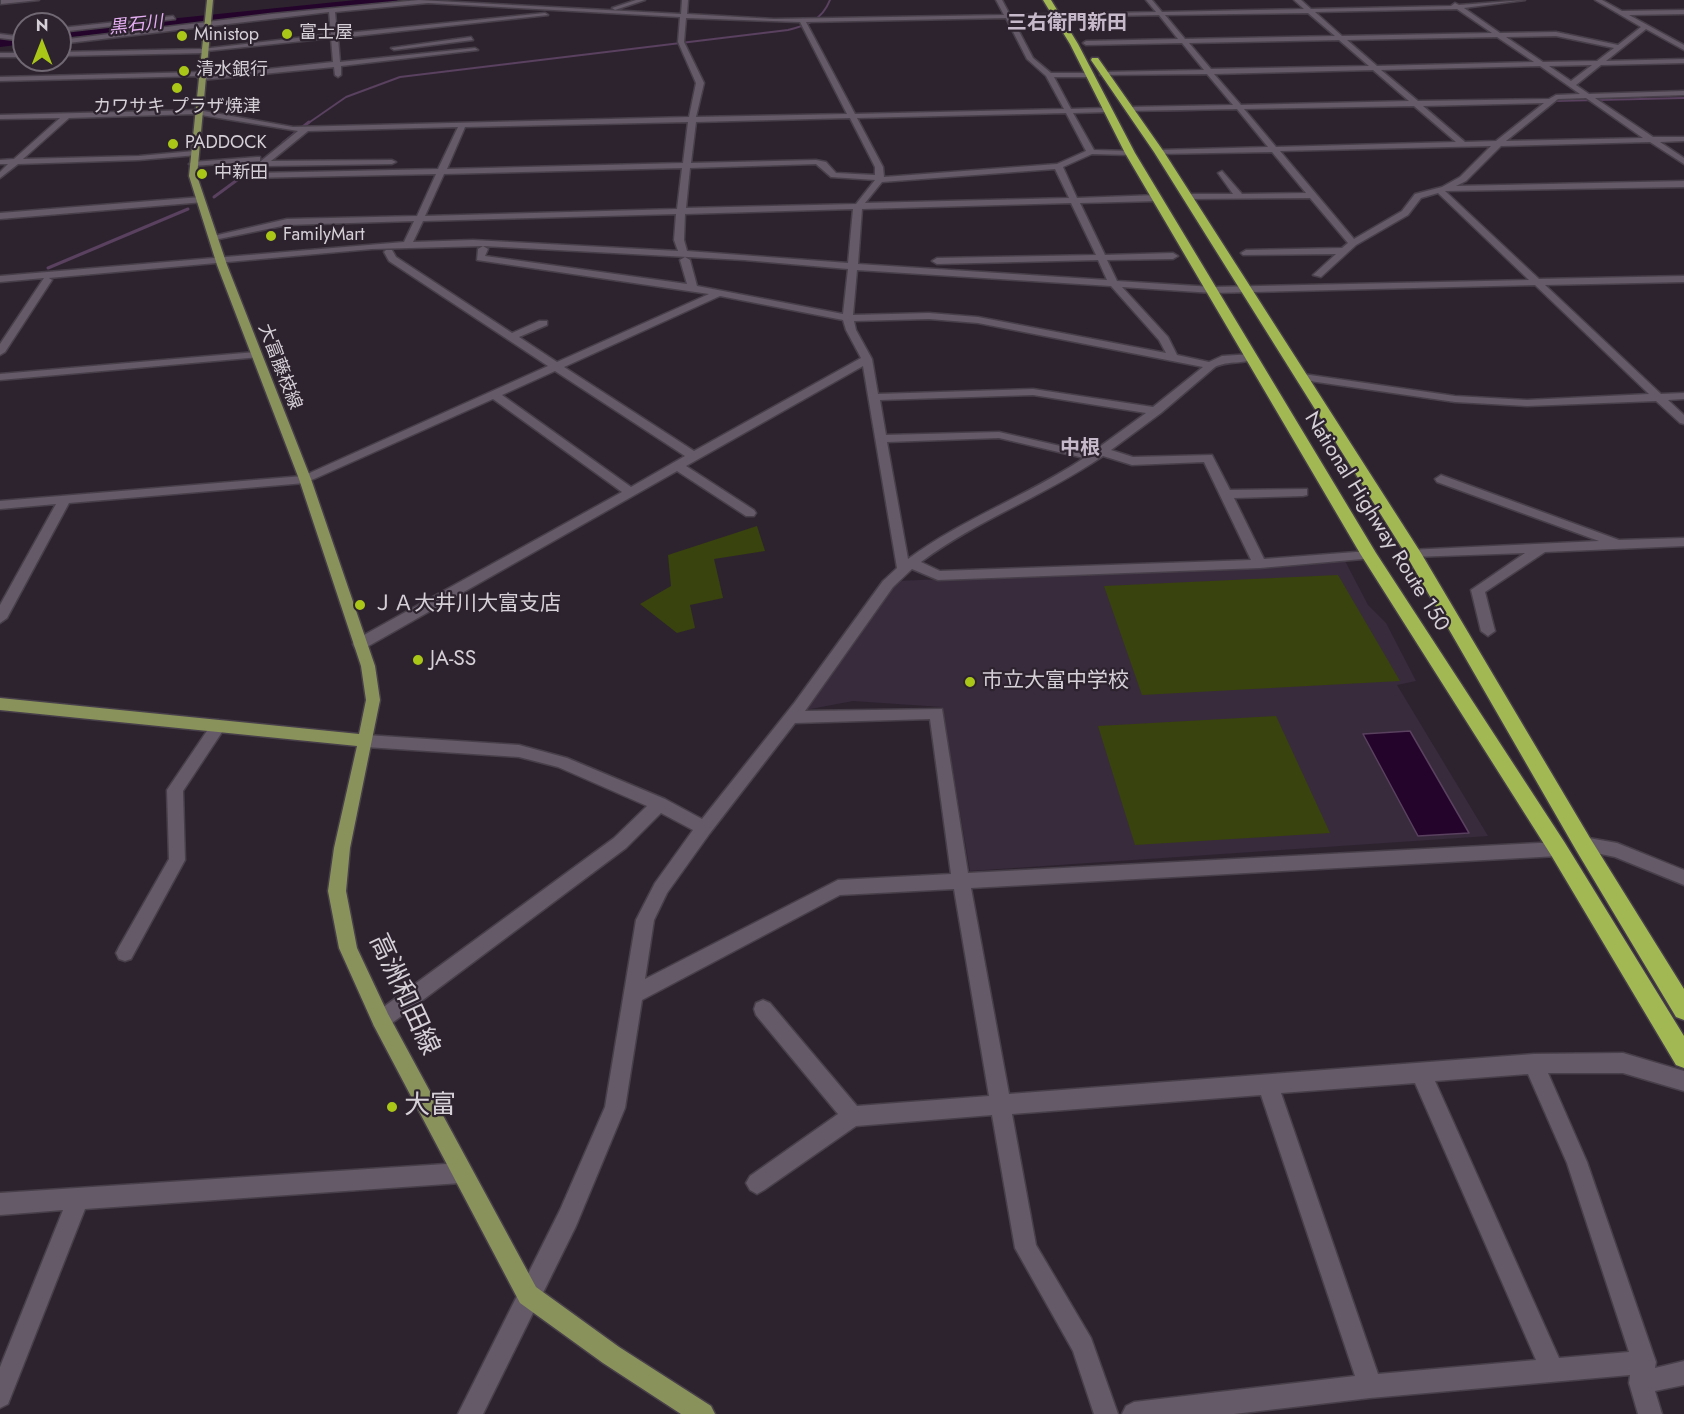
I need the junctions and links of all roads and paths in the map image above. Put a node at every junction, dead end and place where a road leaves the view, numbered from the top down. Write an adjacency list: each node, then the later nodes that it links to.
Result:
1 (36, 0): 12 (street)
2 (210, 0): 29 (main road, 大富藤枝線)
3 (642, 0): 18 (street)
4 (685, 0): 26 (street)
5 (999, 0): 27 (street)
6 (1047, 0): 17 (highway, National Highway Route 150)
7 (1149, 0): 22 (street)
8 (1297, 0): 19 (street)
9 (1448, 0): 14 (street)
10 (1522, 0): 14 (street)
11 (1598, 0): 24 (street)
12 (1, 1)
13 (459, 1): 15 (street); 16 (street); 32 (street)
14 (1458, 7): 19 (street); 38 (street)
15 (332, 10): 29 (street); 39 (street)
16 (580, 10): 18 (street); 32 (street)
17 (1060, 10): 22 (street); 27 (street); 44 (highway, National Highway Route 150); 61 (highway, National Highway Route 150)
18 (606, 11): 26 (street)
19 (1310, 11): 22 (street); 41 (street)
20 (1669, 12): 21 (street); 24 (street); 31 (street)
21 (1684, 12)
22 (1160, 13): 43 (street)
23 (162, 14): 33 (street)
24 (1622, 14): 36 (street)
25 (197, 16): 29 (street)
26 (683, 16): 34 (street); 80 (street)
27 (1007, 16): 34 (street); 63 (street)
28 (185, 17): 33 (street)
29 (208, 19): 42 (street); 48 (main road, 大富藤枝線)
30 (91, 20): 35 (street)
31 (1684, 20)
32 (466, 22): 39 (street)
33 (115, 24): 35 (street)
34 (804, 24): 78 (street)
35 (81, 27): 37 (street)
36 (1645, 27): 45 (street); 47 (street)
37 (72, 28)
38 (1499, 35): 41 (street); 45 (street); 57 (street)
39 (334, 36): 48 (street); 52 (street)
40 (471, 39): 46 (street)
41 (1342, 39): 43 (street); 58 (street)
42 (72, 40)
43 (1182, 42): 44 (street); 60 (street)
44 (1086, 43): 61 (highway, National Highway Route 150)
45 (1619, 47): 56 (street)
46 (389, 48)
47 (1684, 48)
48 (205, 50): 51 (street); 59 (main road, 大富藤枝線)
49 (475, 50): 55 (street)
50 (346, 53): 52 (street)
51 (72, 54)
52 (336, 54): 53 (street); 55 (street)
53 (326, 55)
54 (1684, 62): 56 (street)
55 (337, 64): 59 (street); 62 (street)
56 (1598, 64): 57 (street); 65 (street)
57 (1544, 65): 58 (street); 65 (street)
58 (1376, 68): 60 (street); 71 (street)
59 (205, 72): 64 (street); 76 (main road, 大富藤枝線)
60 (1208, 72): 61 (street); 72 (street)
61 (1096, 74): 63 (street); 73 (highway, National Highway Route 150); 74 (highway, National Highway Route 150)
62 (338, 75)
63 (1048, 75): 75 (street)
64 (0, 79)
65 (1572, 84): 69 (street)
66 (1462, 93): 70 (street)
67 (1684, 93): 69 (street)
68 (1553, 99): 69 (street); 70 (street); 85 (street)
69 (1594, 99): 84 (street)
70 (1473, 102): 71 (street)
71 (1417, 103): 72 (street); 86 (street)
72 (1238, 107): 73 (street); 87 (street)
73 (1129, 109): 89 (highway, National Highway Route 150)
74 (1107, 110): 75 (street); 90 (highway, National Highway Route 150)
75 (1068, 112): 78 (street); 88 (street)
76 (198, 113): 77 (street); 82 (street); 91 (main road, 大富藤枝線)
77 (67, 115): 79 (street); 98 (street)
78 (850, 116): 80 (street); 105 (street)
79 (0, 117)
80 (692, 120): 81 (street); 100 (street)
81 (463, 124): 82 (street); 92 (street)
82 (303, 128): 94 (street)
83 (1684, 139): 84 (street)
84 (1654, 140): 85 (street); 99 (street)
85 (1499, 143): 86 (street); 93 (street)
86 (1463, 144): 87 (street); 93 (street)
87 (1273, 149): 89 (street); 108 (street)
88 (1091, 152): 90 (street); 101 (street)
89 (1159, 152): 110 (highway, National Highway Route 150)
90 (1130, 153): 111 (highway, National Highway Route 150)
91 (193, 159): 94 (street); 98 (street); 112 (main road, 大富藤枝線)
92 (447, 160): 96 (street); 102 (street)
93 (1482, 160): 107 (street)
94 (260, 161): 95 (street); 102 (street)
95 (401, 161)
96 (435, 161)
97 (0, 162): 98 (street)
98 (16, 162): 104 (street)
99 (1684, 162)
100 (687, 165): 102 (street); 105 (street); 115 (street)
101 (1058, 166): 105 (street); 113 (street)
102 (442, 171): 117 (street)
103 (1222, 173): 109 (street)
104 (0, 176)
105 (880, 179): 114 (street)
106 (1684, 184): 107 (street)
107 (1442, 190): 119 (street); 135 (street)
108 (1311, 195): 109 (street); 119 (street)
109 (1239, 196): 110 (street)
110 (1188, 197): 139 (highway, National Highway Route 150)
111 (1157, 198): 113 (street); 138 (highway, National Highway Route 150)
112 (201, 200): 116 (street); 118 (main road, 大富藤枝線)
113 (1073, 200): 114 (street); 127 (street)
114 (858, 207): 115 (street); 130 (street)
115 (681, 211): 117 (street); 126 (street)
116 (0, 216)
117 (419, 219): 118 (street); 120 (street)
118 (214, 237): 129 (main road, 大富藤枝線)
119 (1353, 243): 122 (street)
120 (408, 244): 126 (street); 129 (street)
121 (483, 249): 123 (street); 126 (street); 137 (street)
122 (1344, 251): 124 (street); 131 (street)
123 (388, 252): 129 (street); 143 (street)
124 (1246, 253)
125 (1173, 256): 127 (street)
126 (684, 257): 130 (street); 137 (street)
127 (1102, 257): 128 (street); 136 (street)
128 (937, 261)
129 (221, 263): 133 (street); 134 (street); 145 (main road, 大富藤枝線)
130 (855, 267): 136 (street); 141 (street)
131 (1318, 275)
132 (1684, 279): 135 (street)
133 (47, 280): 134 (street); 144 (street)
134 (0, 282)
135 (1536, 282): 139 (street); 156 (street)
136 (1114, 284): 138 (street); 148 (street)
137 (693, 288): 140 (street)
138 (1213, 290): 139 (street); 146 (highway, National Highway Route 150)
139 (1246, 290): 152 (highway, National Highway Route 150)
140 (717, 294): 141 (street); 150 (street)
141 (848, 318): 147 (street); 148 (street)
142 (543, 323): 143 (street)
143 (511, 337): 150 (street)
144 (0, 352)
145 (256, 355): 151 (street); 163 (main road, 大富藤枝線)
146 (1252, 357): 149 (street); 175 (highway, National Highway Route 150)
147 (867, 359): 155 (street); 161 (street)
148 (1174, 359): 149 (street)
149 (1211, 364): 157 (street)
150 (555, 366): 153 (street); 161 (street)
151 (0, 377)
152 (1303, 377): 156 (street); 174 (highway, National Highway Route 150)
153 (494, 394): 163 (street); 165 (street)
154 (1684, 396): 156 (street)
155 (874, 397): 157 (street); 159 (street)
156 (1660, 397): 158 (street)
157 (1157, 411): 160 (street)
158 (1684, 421)
159 (881, 439): 160 (street); 177 (street)
160 (1098, 455): 167 (street); 177 (street)
161 (695, 457): 162 (street)
162 (678, 466): 165 (street); 170 (street)
163 (305, 479): 168 (street); 180 (main road, 大富藤枝線)
164 (1441, 479): 172 (street)
165 (630, 492): 180 (street)
166 (1303, 492): 167 (street)
167 (1226, 494): 176 (street)
168 (64, 500): 169 (street); 178 (street)
169 (0, 505)
170 (750, 513)
171 (1684, 542): 172 (street)
172 (1622, 545): 173 (street)
173 (1541, 548): 174 (street); 179 (street)
174 (1413, 553): 187 (highway, National Highway Route 150)
175 (1369, 555): 176 (street); 188 (highway, National Highway Route 150)
176 (1260, 564): 177 (street)
177 (907, 566): 182 (street)
178 (0, 618)
179 (1488, 631)
180 (360, 644): 184 (main road, 大富藤枝線)
181 (0, 704): 183 (main road)
182 (791, 717): 186 (street); 190 (street)
183 (218, 726): 184 (main road); 191 (street)
184 (366, 741): 185 (street); 195 (main road, 高洲和田線)
185 (659, 804): 186 (street); 195 (street)
186 (704, 828): 192 (street)
187 (1583, 844): 189 (street); 194 (highway, National Highway Route 150)
188 (1558, 849): 190 (street); 196 (highway, National Highway Route 150)
189 (1684, 878)
190 (961, 881): 192 (street); 201 (street)
191 (125, 953)
192 (633, 995): 207 (street)
193 (763, 1009): 202 (street)
194 (1684, 1009)
195 (381, 1020): 203 (main road, 高洲和田線)
196 (1684, 1057)
197 (1534, 1064): 198 (street); 199 (street); 209 (street)
198 (1421, 1072): 200 (street); 208 (street)
199 (1684, 1082)
200 (1268, 1085): 201 (street); 211 (street)
201 (1000, 1106): 202 (street); 215 (street)
202 (853, 1116): 204 (street)
203 (462, 1173): 205 (street); 207 (main road, 高洲和田線)
204 (757, 1183)
205 (78, 1199): 206 (street); 212 (street)
206 (0, 1204)
207 (528, 1295): 213 (street); 214 (main road, 高洲和田線)
208 (1552, 1369): 209 (street); 211 (street)
209 (1642, 1373): 210 (street); 217 (street)
210 (1684, 1373)
211 (1370, 1386): 216 (street)
212 (0, 1396)
213 (470, 1414)
214 (703, 1414)
215 (1106, 1414)
216 (1134, 1414)
217 (1650, 1414)

